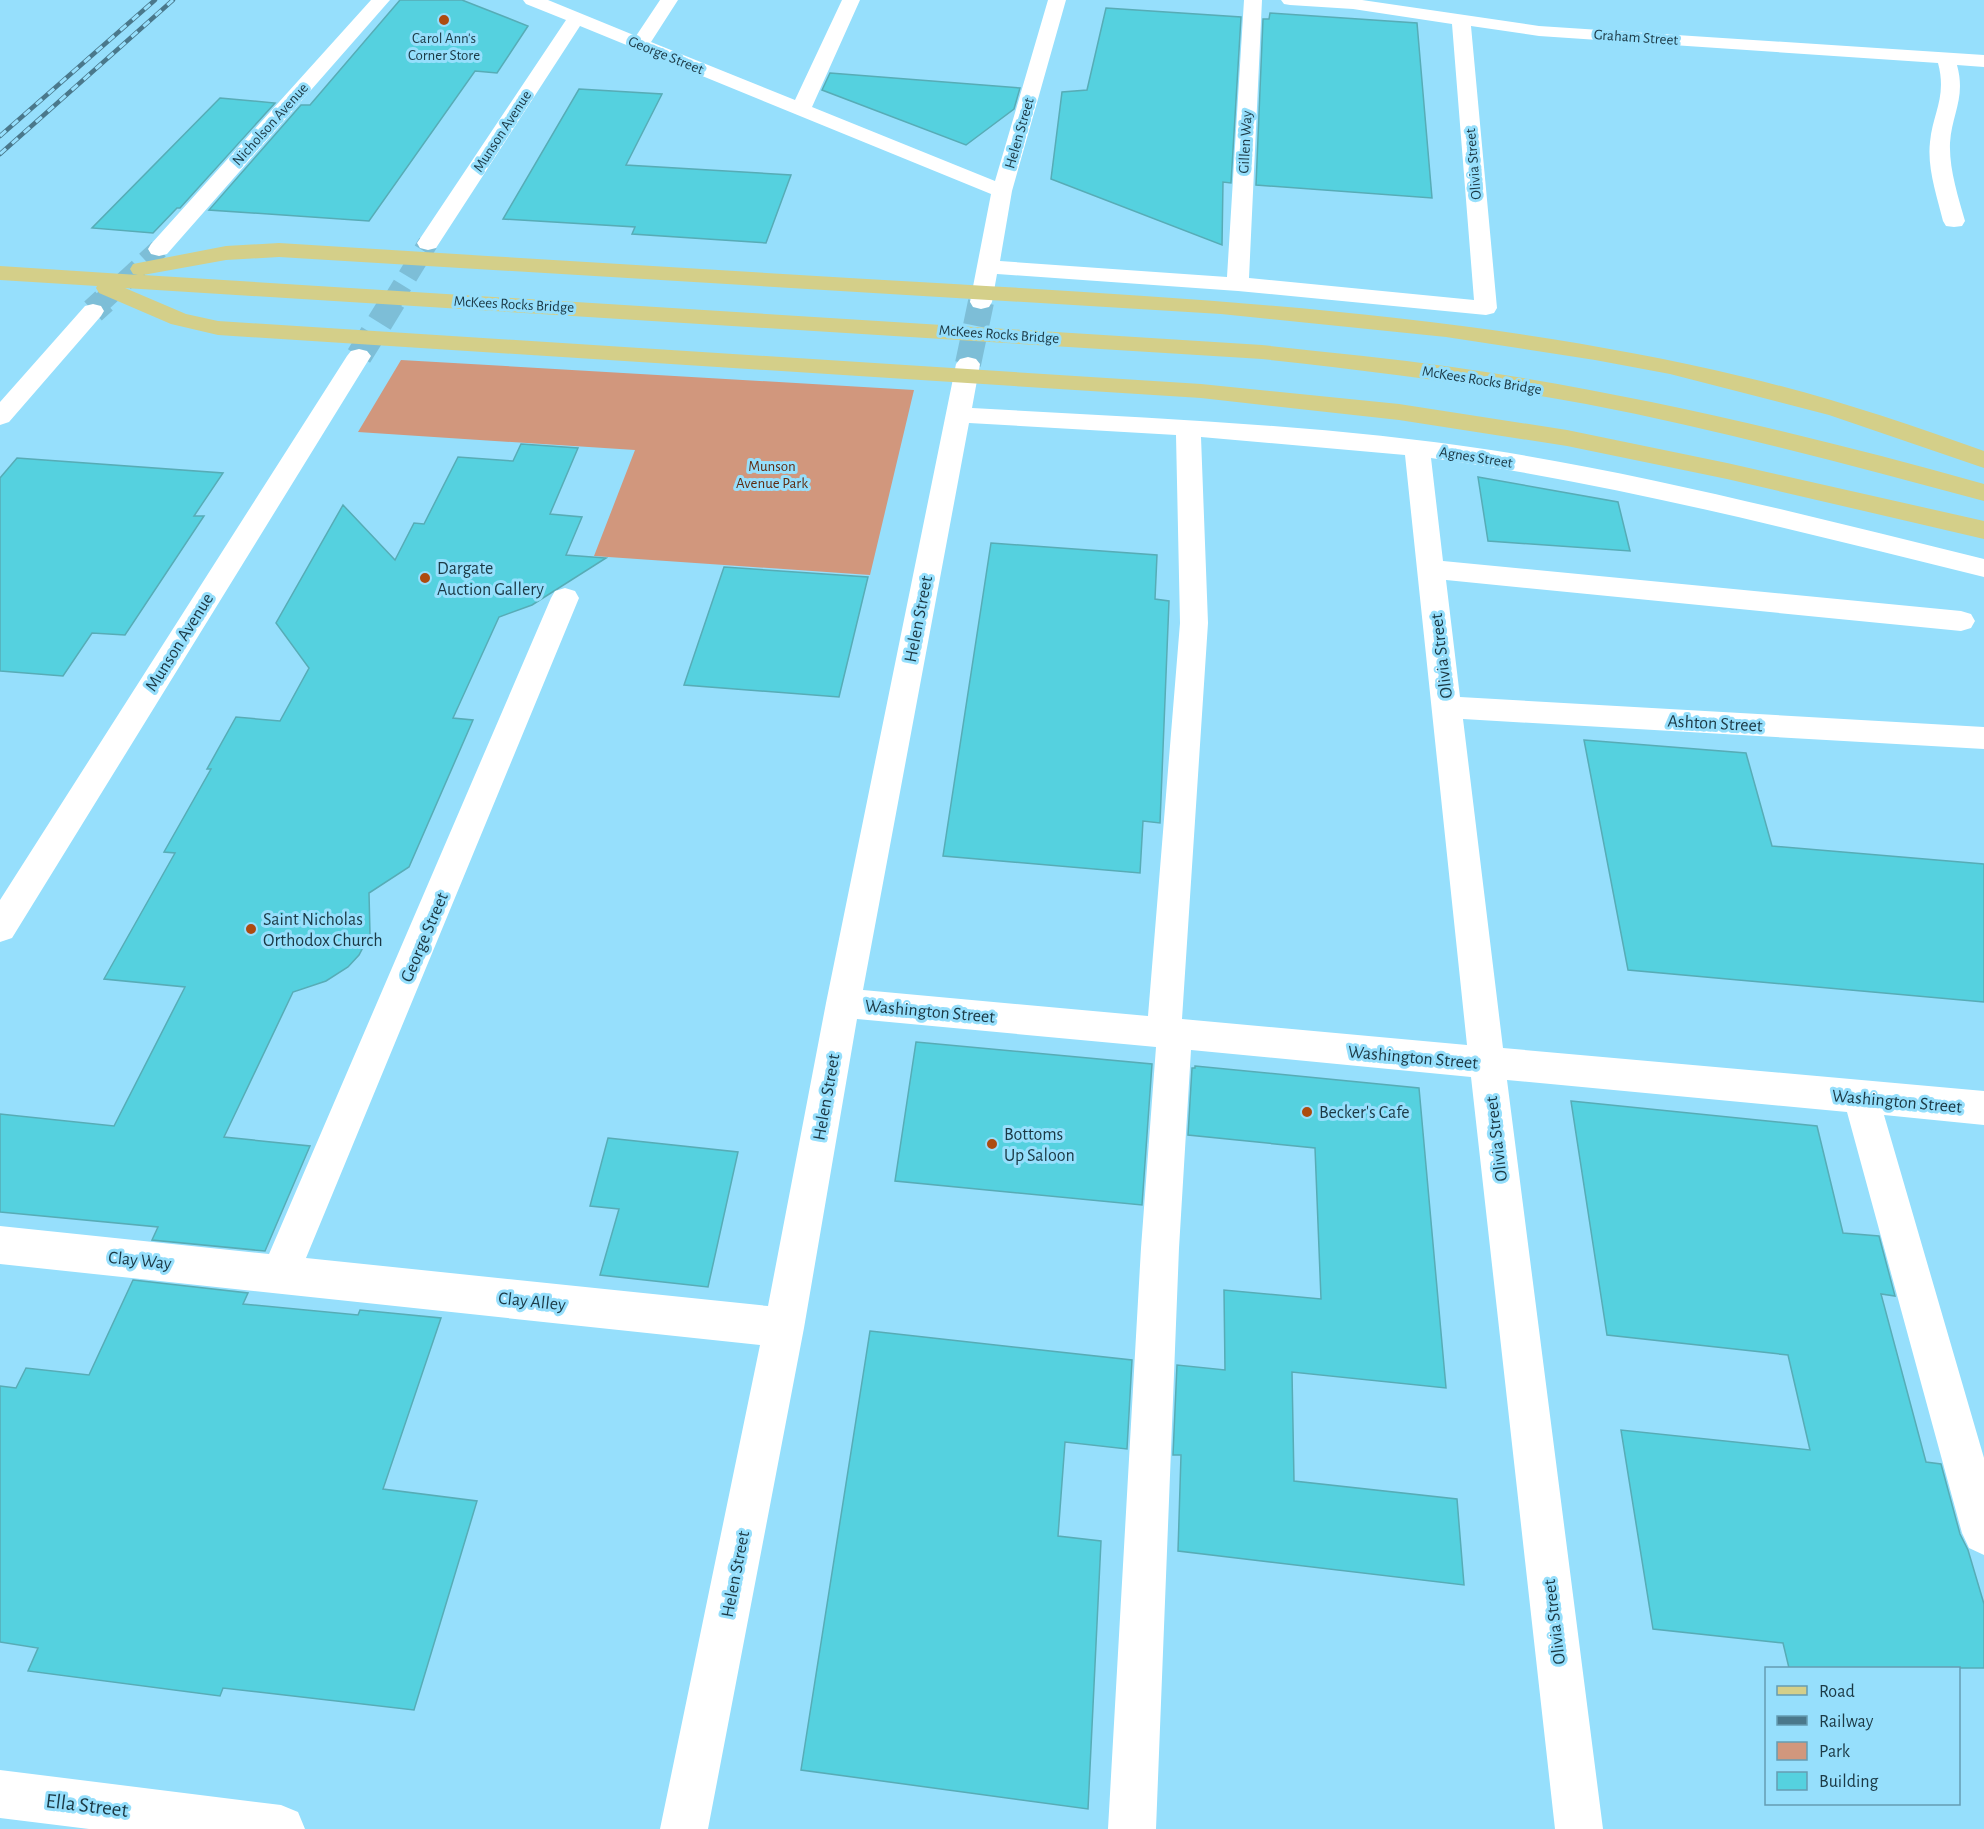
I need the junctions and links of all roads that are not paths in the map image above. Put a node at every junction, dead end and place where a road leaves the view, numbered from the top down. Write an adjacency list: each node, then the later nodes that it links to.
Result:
1 (381, 0): 17 (street, Nicholson Avenue)
2 (532, 0): 8 (street, George Street)
3 (669, 0): 10 (street)
4 (851, 0): 13 (street)
5 (1057, 0): 14 (street, Helen Street)
6 (1253, 0): 21 (street, Gillen Way)
7 (1290, 0): 9 (street, Graham Street)
8 (576, 18): 10 (street, George Street); 16 (street, Munson Avenue)
9 (1461, 20): 11 (street, Graham Street); 21 (street, Olivia Street)
10 (640, 44): 13 (street, George Street)
11 (1946, 58): 12 (street, Graham Street); 15 (street)
12 (1984, 61)
13 (801, 109): 14 (street, George Street)
14 (1002, 191): 18 (street, Helen Street)
15 (1954, 221)
16 (428, 243)
17 (159, 249)
18 (988, 267): 21 (street); 22 (street, Helen Street)
19 (0, 273): 20 (main road, McKees Rocks Bridge)
20 (93, 279): 22 (main road); 25 (main road); 31 (main road, McKees Rocks Bridge)
21 (1238, 284)
22 (982, 297): 30 (main road)
23 (93, 311): 27 (street)
24 (359, 356): 39 (street, Munson Avenue)
25 (967, 370): 26 (street, Helen Street); 32 (main road)
26 (958, 415): 28 (street, Agnes Street); 40 (street, Helen Street)
27 (0, 417)
28 (1188, 430): 29 (street, Agnes Street); 41 (street)
29 (1417, 449): 33 (street, Agnes Street); 34 (street, Olivia Street)
30 (1984, 460)
31 (1984, 493)
32 (1984, 530)
33 (1984, 568)
34 (1431, 569): 36 (street); 37 (street, Olivia Street)
35 (565, 597): 46 (street, George Street)
36 (1961, 621)
37 (1447, 707): 38 (street, Ashton Street); 42 (street, Olivia Street)
38 (1984, 738)
39 (0, 928)
40 (843, 1003): 41 (street, Washington Street); 47 (street, Helen Street)
41 (1170, 1034): 42 (street, Washington Street); 52 (street)
42 (1487, 1064): 43 (street, Washington Street); 53 (street, Olivia Street)
43 (1861, 1097): 44 (street, Washington Street); 48 (street)
44 (1984, 1108)
45 (0, 1245): 46 (street, Clay Way)
46 (280, 1275): 47 (street, Clay Alley)
47 (784, 1328): 51 (street, Helen Street)
48 (1984, 1533)
49 (0, 1794): 50 (street, Ella Street)
50 (281, 1829)
51 (684, 1829)
52 (1132, 1829)
53 (1579, 1829)

